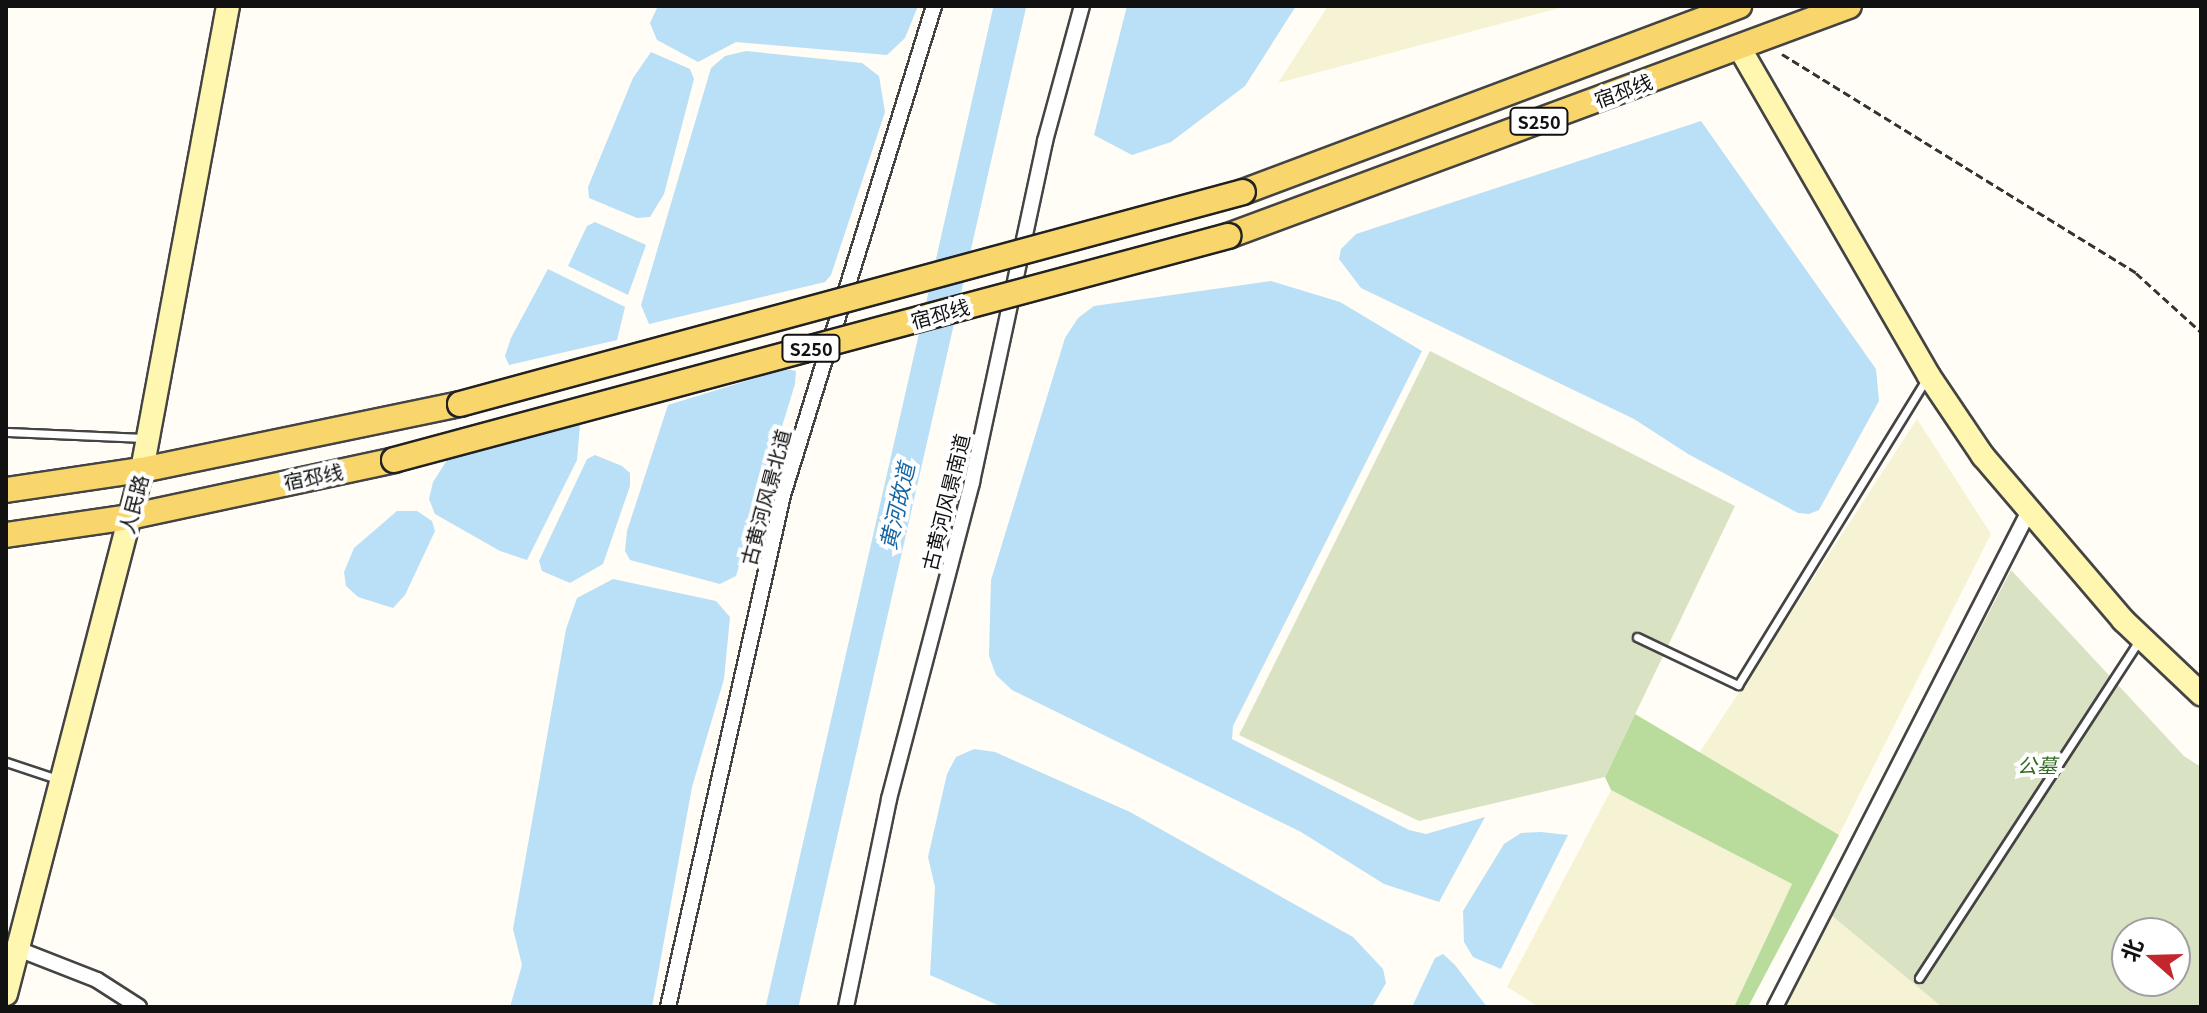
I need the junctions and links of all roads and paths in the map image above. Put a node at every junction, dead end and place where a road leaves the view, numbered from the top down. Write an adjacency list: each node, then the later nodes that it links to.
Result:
1 (228, 6): 11 (street, 人民路)
2 (934, 6): 26 (street, 古黄河风景北道)
3 (1082, 6): 27 (street, 古黄河风景南道)
4 (1739, 6): 6 (main road, 宿邳线 / S250)
5 (1849, 6): 7 (main road, 宿邳线 / S250)
6 (1702, 11): 12 (main road, 宿邳线 / S250, bridge)
7 (1749, 43): 8 (path); 9 (street); 15 (main road, 宿邳线 / S250, bridge)
8 (2201, 332)
9 (1929, 376): 14 (street); 17 (lane)
10 (6, 432): 11 (lane)
11 (148, 438): 12 (street, 人民路)
12 (142, 470): 13 (main road, 宿邳线 / S250); 15 (street, 人民路)
13 (6, 490)
14 (2028, 513): 18 (street); 28 (street)
15 (129, 517): 16 (main road, 宿邳线 / S250); 21 (street, 人民路)
16 (6, 535)
17 (1637, 637)
18 (2141, 637): 19 (street); 23 (lane)
19 (2201, 694)
20 (6, 762): 21 (lane)
21 (61, 780): 22 (street, 人民路)
22 (18, 949): 24 (street, 人民路); 25 (street)
23 (1919, 978)
24 (6, 994)
25 (139, 1007)
26 (668, 1007)
27 (846, 1007)
28 (1775, 1007)

